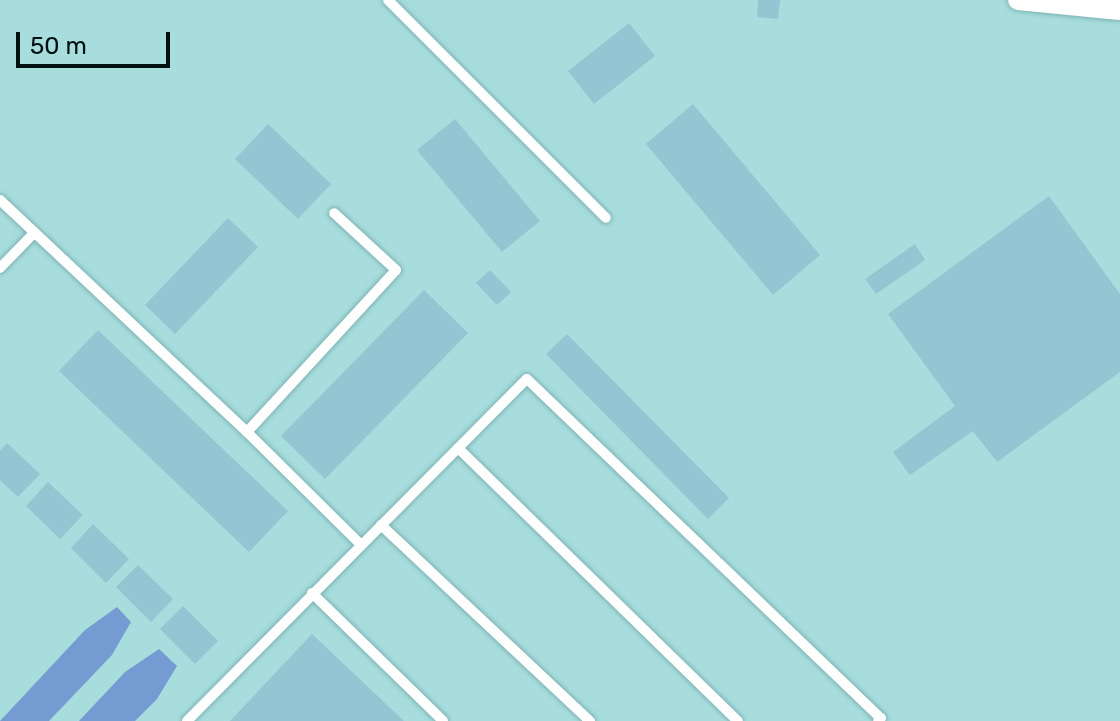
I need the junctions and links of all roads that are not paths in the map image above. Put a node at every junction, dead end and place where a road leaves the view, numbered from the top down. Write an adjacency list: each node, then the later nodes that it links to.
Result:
1 (388, 0): 6 (lane)
2 (1018, 0): 3 (street)
3 (1120, 10)
4 (0, 200): 7 (lane)
5 (334, 213): 9 (lane)
6 (606, 218)
7 (34, 233): 8 (lane); 9 (lane)
8 (0, 268)
9 (247, 432): 12 (lane)
10 (458, 448): 11 (lane); 17 (lane); 18 (lane)
11 (381, 525): 12 (lane); 16 (lane)
12 (361, 545): 13 (lane)
13 (312, 593): 14 (lane); 15 (lane)
14 (187, 721)
15 (443, 721)
16 (590, 721)
17 (738, 721)
18 (878, 721)

